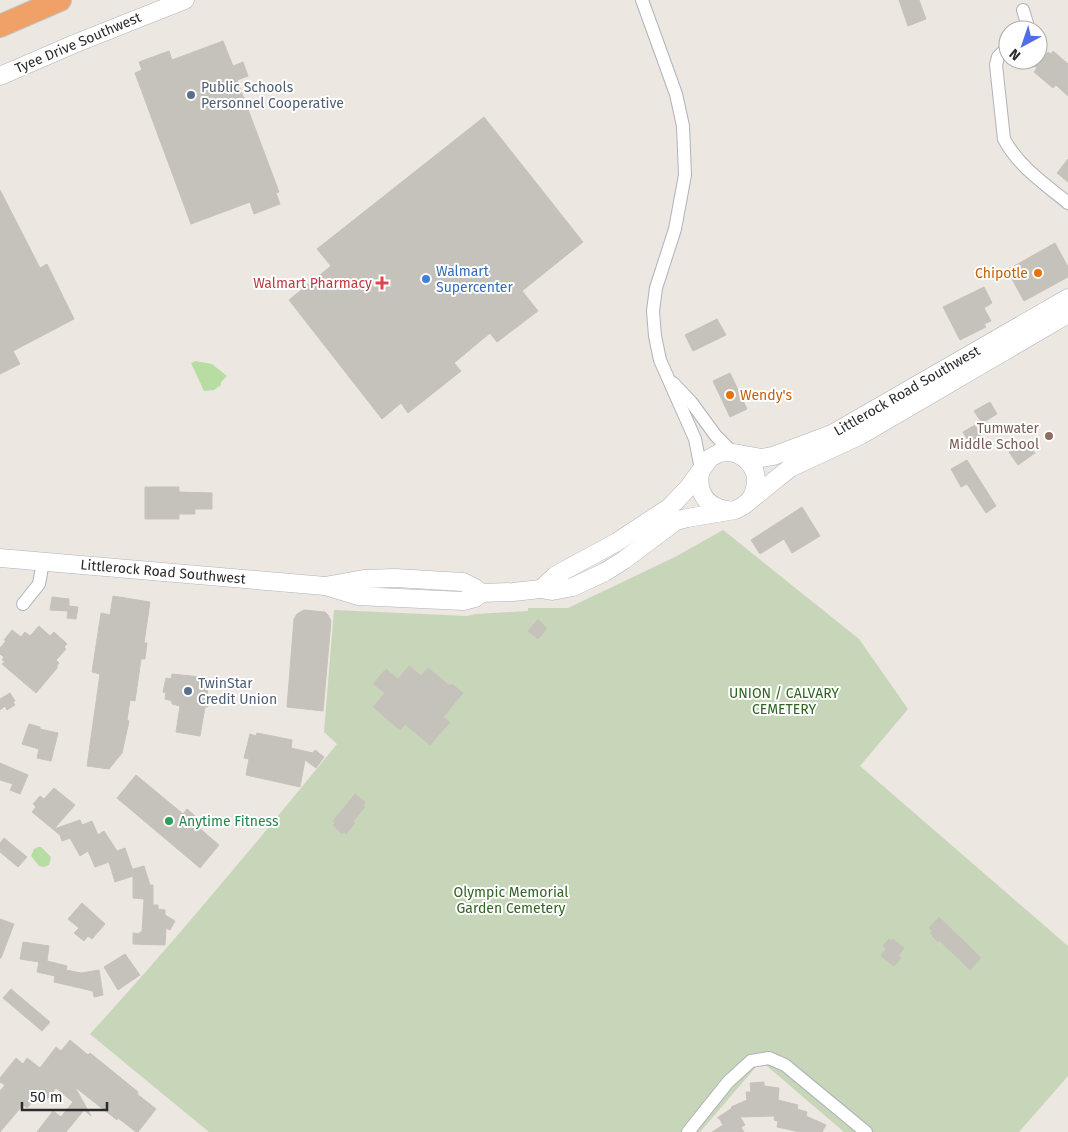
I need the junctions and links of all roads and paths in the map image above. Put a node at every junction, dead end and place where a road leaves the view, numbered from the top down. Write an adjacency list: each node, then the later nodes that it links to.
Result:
1 (60, 0): 6 (highway)
2 (185, 0): 8 (main road, Tyee Drive Southwest)
3 (642, 0): 12 (street)
4 (1023, 10): 5 (street)
5 (1026, 20)
6 (0, 26)
7 (998, 57): 9 (street)
8 (0, 76)
9 (1068, 202)
10 (1068, 298): 13 (main road, Littlerock Road Southwest)
11 (1068, 314): 15 (main road, Littlerock Road Southwest)
12 (671, 381): 13 (street); 14 (street)
13 (735, 453): 14 (main road, Littlerock Road Southwest); 15 (main road)
14 (700, 471): 16 (main road); 19 (main road, Littlerock Road Southwest)
15 (750, 501): 16 (main road, Littlerock Road Southwest)
16 (727, 510): 19 (main road, Littlerock Road Southwest)
17 (0, 558): 18 (main road, Littlerock Road Southwest)
18 (43, 562): 19 (main road, Littlerock Road Southwest); 20 (street)
19 (541, 589)
20 (23, 604)
21 (688, 1132): 22 (street)
22 (866, 1132)

